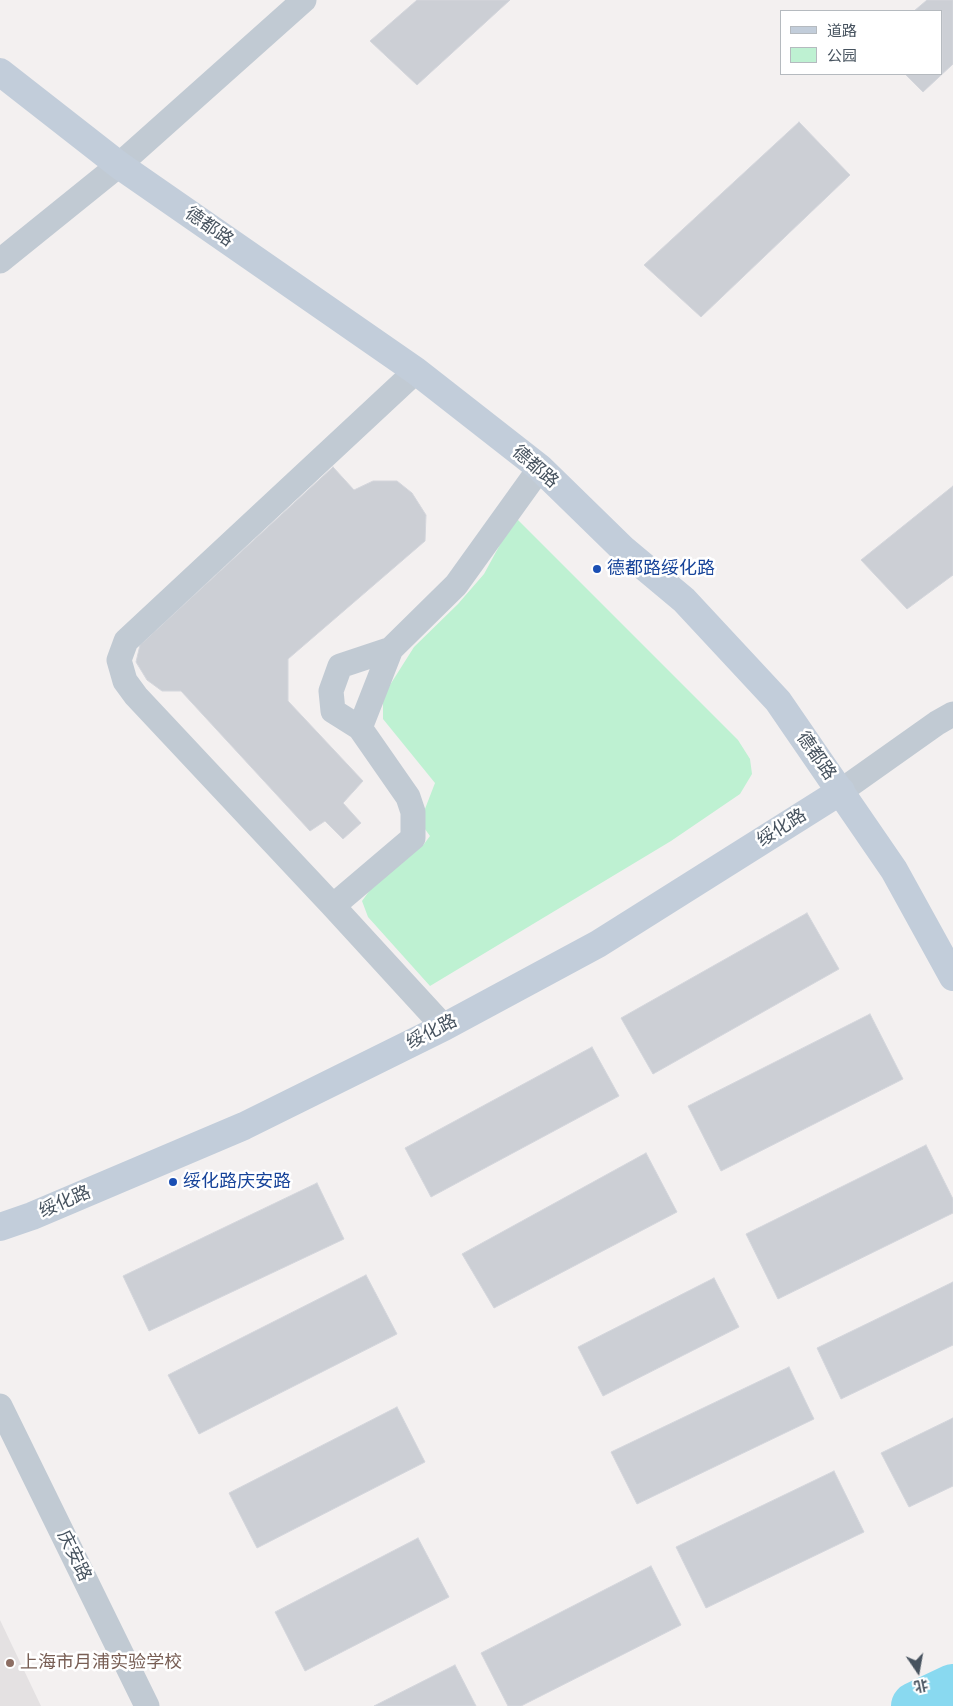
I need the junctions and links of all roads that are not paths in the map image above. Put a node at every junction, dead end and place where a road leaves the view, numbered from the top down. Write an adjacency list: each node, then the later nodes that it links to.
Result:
1 (304, 0): 3 (street)
2 (0, 72): 3 (street, 德都路)
3 (119, 165): 4 (street); 5 (street, 德都路)
4 (0, 261)
5 (416, 371): 6 (street, 德都路); 11 (street)
6 (540, 468): 7 (street); 10 (street, 德都路)
7 (391, 649): 9 (street); 9 (street)
8 (953, 714): 10 (street)
9 (360, 728): 11 (street)
10 (841, 791): 12 (street, 德都路); 13 (street, 绥化路)
11 (333, 906): 13 (street)
12 (953, 977)
13 (444, 1027): 14 (street, 绥化路)
14 (0, 1227)
15 (0, 1406): 16 (street, 庆安路)
16 (147, 1706)

